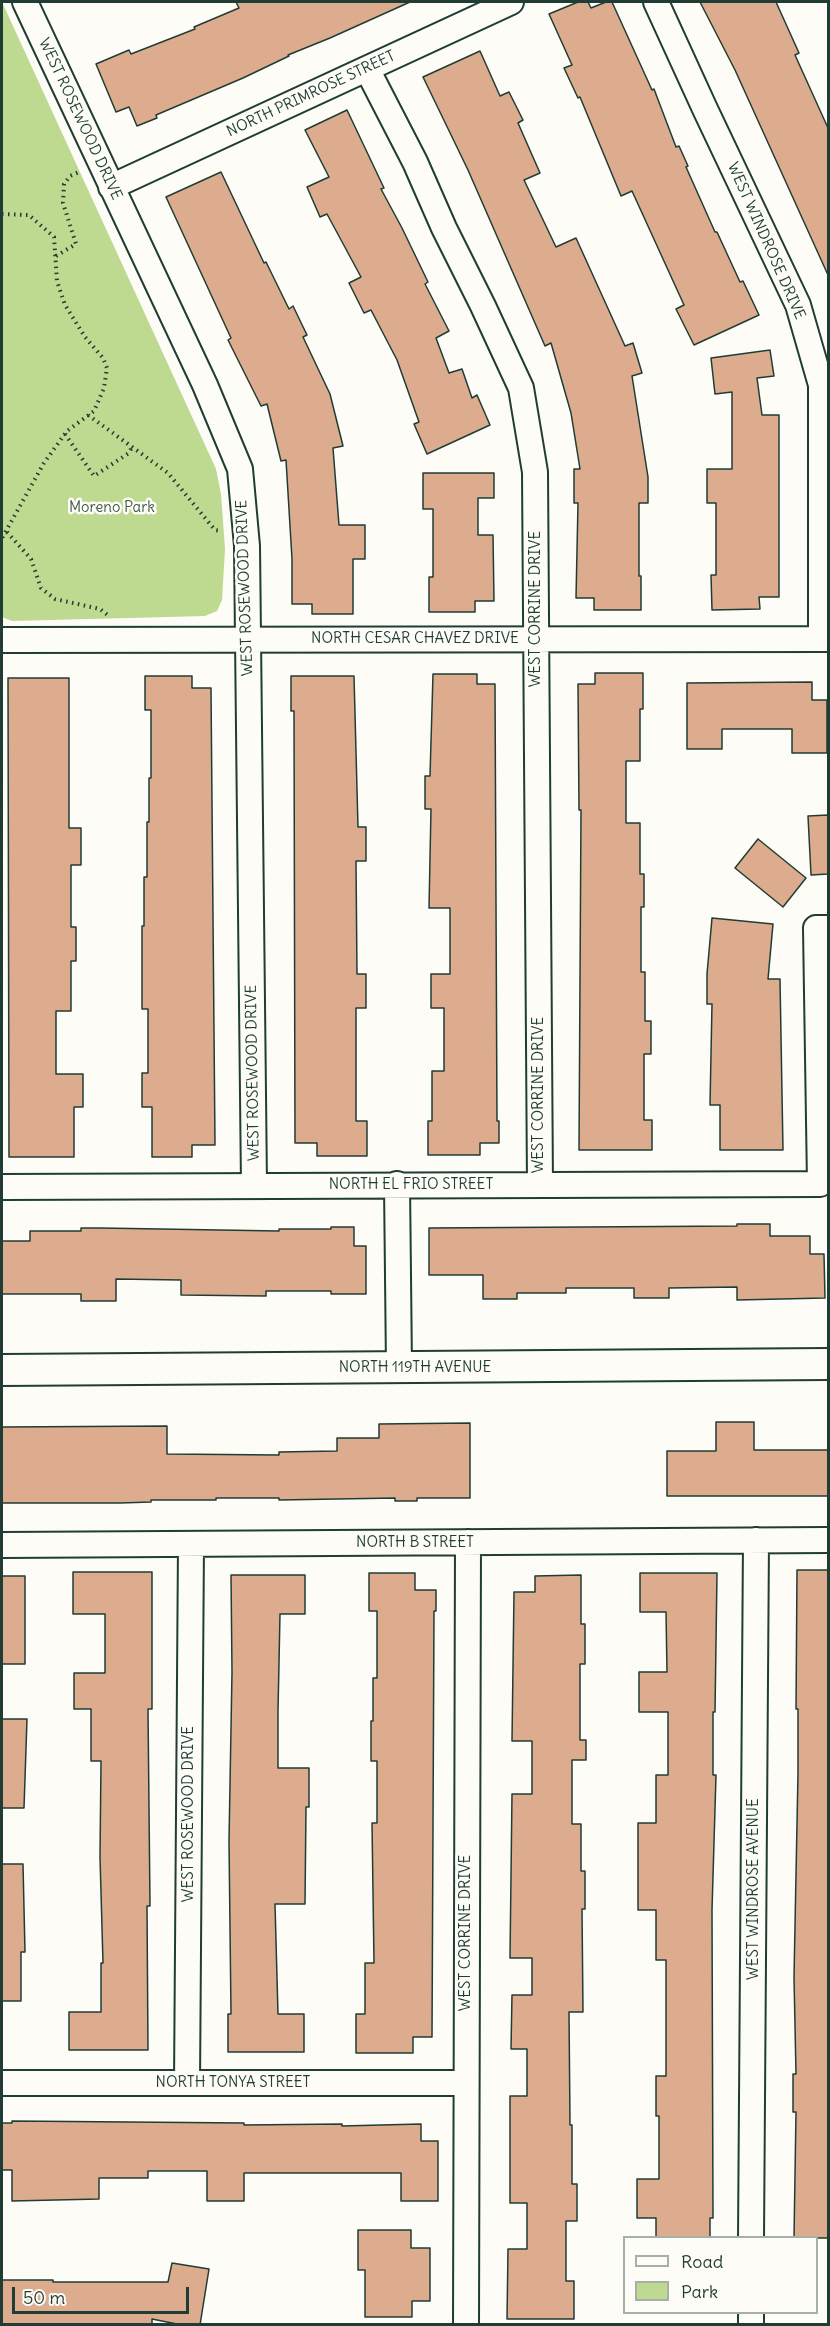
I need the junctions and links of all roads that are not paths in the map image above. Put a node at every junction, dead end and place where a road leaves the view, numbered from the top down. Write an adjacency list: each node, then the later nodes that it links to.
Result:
1 (25, 2): 5 (street, WEST ROSEWOOD DRIVE)
2 (510, 2): 4 (street, NORTH PRIMROSE STREET)
3 (656, 2): 8 (street, WEST WINDROSE DRIVE)
4 (367, 69): 5 (street, NORTH PRIMROSE STREET); 7 (street, WEST CORRINE DRIVE)
5 (111, 187): 6 (street, WEST ROSEWOOD DRIVE)
6 (247, 639): 7 (street, NORTH CESAR CHAVEZ DRIVE); 9 (street, NORTH CESAR CHAVEZ DRIVE); 12 (street, WEST ROSEWOOD DRIVE)
7 (536, 639): 8 (street, NORTH CESAR CHAVEZ DRIVE); 13 (street, WEST CORRINE DRIVE)
8 (825, 639)
9 (2, 640)
10 (822, 928): 13 (street, NORTH EL FRIO STREET)
11 (397, 1184): 12 (street, NORTH EL FRIO STREET); 13 (street, NORTH EL FRIO STREET); 16 (street)
12 (254, 1185): 14 (street, NORTH EL FRIO STREET)
13 (540, 1185)
14 (2, 1187)
15 (828, 1364): 16 (street, NORTH 119TH AVENUE)
16 (399, 1368): 17 (street, NORTH 119TH AVENUE)
17 (2, 1370)
18 (756, 1540): 19 (street, NORTH B STREET); 20 (street, NORTH B STREET); 26 (street, WEST WINDROSE AVENUE)
19 (828, 1540)
20 (468, 1542): 21 (street, NORTH B STREET); 25 (street, WEST CORRINE DRIVE)
21 (191, 1544): 22 (street, NORTH B STREET); 24 (street, WEST ROSEWOOD DRIVE)
22 (2, 1545)
23 (2, 2083): 24 (street, NORTH TONYA STREET)
24 (187, 2083): 25 (street, NORTH TONYA STREET)
25 (465, 2083): 27 (street, WEST CORRINE DRIVE)
26 (752, 2236)
27 (466, 2325)

